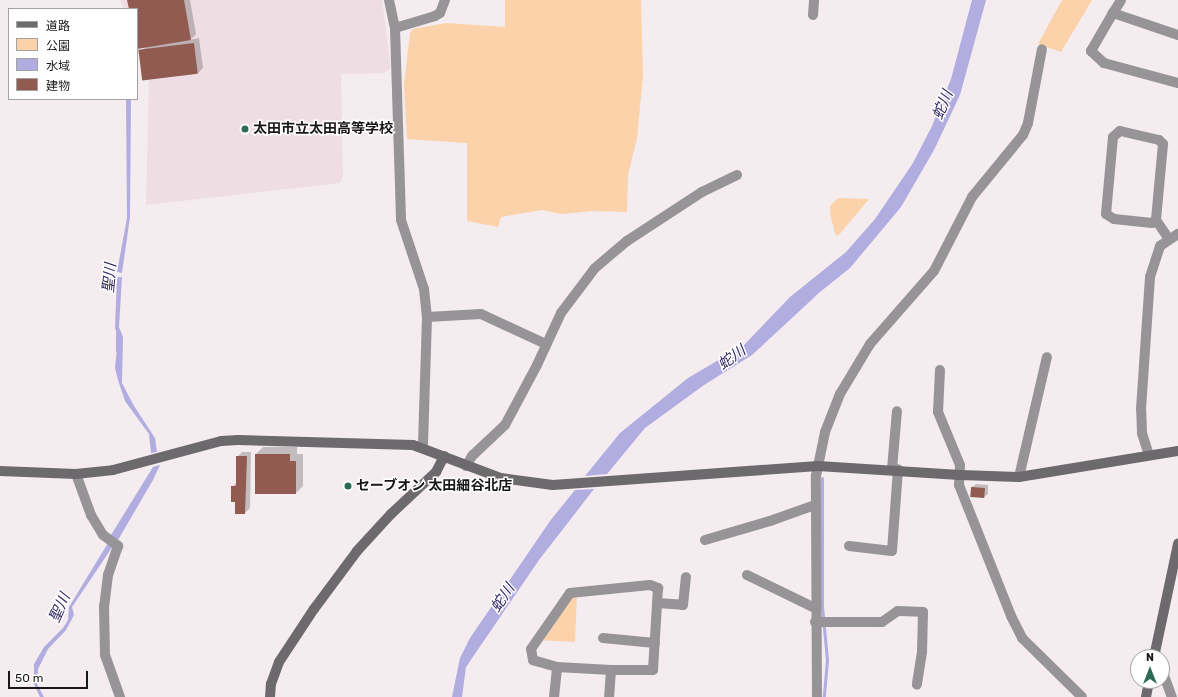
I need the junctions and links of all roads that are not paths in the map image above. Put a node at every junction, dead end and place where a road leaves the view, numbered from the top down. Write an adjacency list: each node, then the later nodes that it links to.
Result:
1 (389, 0): 7 (street)
2 (445, 0): 7 (street)
3 (814, 0): 6 (street)
4 (1121, 0): 5 (street)
5 (1113, 13): 8 (street); 10 (street)
6 (813, 15)
7 (395, 28): 14 (street)
8 (1178, 34)
9 (1042, 49): 24 (street)
10 (1178, 84)
11 (737, 175): 15 (street)
12 (1156, 220): 12 (street); 13 (street)
13 (1174, 237): 21 (street)
14 (427, 317): 15 (street); 19 (street)
15 (546, 344): 23 (street)
16 (1047, 357): 29 (street)
17 (940, 370): 28 (street)
18 (897, 411): 25 (street)
19 (423, 447): 22 (street); 27 (street)
20 (1178, 451): 21 (street)
21 (1149, 455): 29 (street)
22 (444, 456): 23 (street); 48 (street)
23 (466, 466): 24 (street)
24 (818, 466): 25 (street); 30 (street)
25 (895, 469): 28 (street); 33 (street)
26 (0, 471): 27 (street)
27 (76, 474): 47 (street)
28 (960, 475): 29 (street); 52 (street)
29 (1019, 477)
30 (815, 505): 31 (street); 38 (street)
31 (705, 540)
32 (1178, 544): 34 (street)
33 (849, 546)
34 (1176, 561): 42 (street)
35 (747, 574): 38 (street)
36 (686, 577): 37 (street)
37 (657, 603): 41 (street); 43 (street)
38 (815, 608): 39 (street)
39 (815, 622): 45 (street); 51 (street)
40 (603, 638): 41 (street)
41 (655, 644): 44 (street)
42 (1157, 649)
43 (557, 667): 44 (street); 49 (street)
44 (611, 670): 50 (street)
45 (917, 686)
46 (1170, 687): 53 (street)
47 (120, 697)
48 (270, 697)
49 (554, 697)
50 (609, 697)
51 (817, 697)
52 (1082, 697)
53 (1172, 697)

